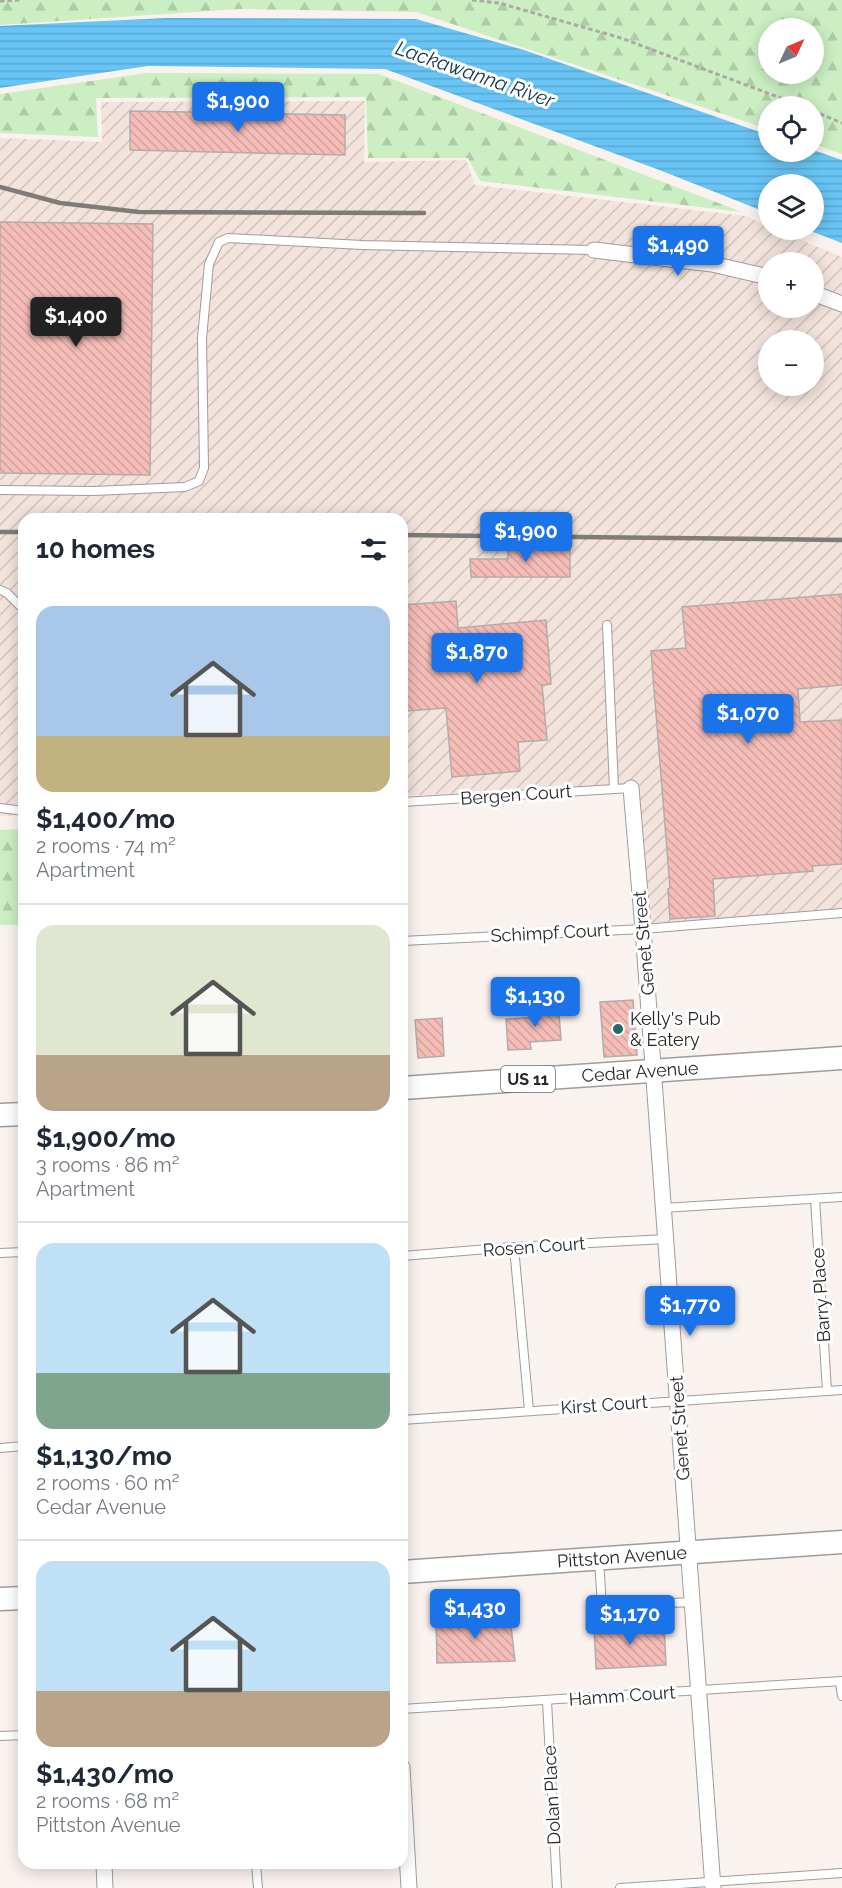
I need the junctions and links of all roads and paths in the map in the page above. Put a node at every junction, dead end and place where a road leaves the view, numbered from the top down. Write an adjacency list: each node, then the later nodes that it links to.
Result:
1 (22, 0): 3 (path)
2 (472, 0): 4 (path)
3 (0, 1)
4 (775, 96)
5 (824, 116): 6 (path)
6 (842, 123)
7 (594, 250): 8 (street); 11 (lane)
8 (758, 275)
9 (824, 297): 10 (street)
10 (842, 304)
11 (0, 490)
12 (0, 590): 13 (lane)
13 (18, 604)
14 (607, 624): 16 (lane)
15 (631, 788): 16 (lane, Bergen Court); 21 (street, Genet Street)
16 (614, 789): 17 (lane, Bergen Court)
17 (408, 802)
18 (0, 808): 19 (lane)
19 (18, 810)
20 (842, 913): 21 (lane, Schimpf Court)
21 (643, 929): 22 (lane, Schimpf Court); 24 (street, Genet Street)
22 (408, 941)
23 (842, 1058): 24 (main road, Cedar Avenue / US 11)
24 (653, 1071): 25 (main road, Cedar Avenue / US 11); 30 (street, Genet Street)
25 (408, 1088)
26 (18, 1114): 27 (main road)
27 (0, 1115)
28 (842, 1197): 29 (lane)
29 (815, 1199): 30 (lane); 37 (lane, Barry Place)
30 (663, 1208): 31 (street, Genet Street)
31 (666, 1239): 32 (lane, Rosen Court); 38 (street, Genet Street)
32 (514, 1247): 35 (lane, Rosen Court); 39 (lane)
33 (18, 1252): 34 (lane)
34 (0, 1253)
35 (408, 1256)
36 (842, 1390): 37 (lane, Kirst Court)
37 (827, 1391): 38 (lane, Kirst Court)
38 (678, 1400): 39 (lane, Kirst Court); 44 (street, Genet Street)
39 (529, 1410): 40 (lane, Kirst Court)
40 (408, 1420)
41 (18, 1446): 42 (lane)
42 (0, 1448)
43 (842, 1542): 44 (main road, Pittston Avenue)
44 (689, 1553): 45 (main road, Pittston Avenue); 49 (street, Genet Street)
45 (599, 1558): 46 (main road, Pittston Avenue); 49 (lane)
46 (408, 1572)
47 (18, 1598): 48 (main road)
48 (0, 1599)
49 (693, 1602): 51 (street, Genet Street)
50 (841, 1681): 51 (lane, Hamm Court); 52 (lane)
51 (700, 1690): 53 (lane, Hamm Court); 61 (street, Genet Street)
52 (842, 1696)
53 (548, 1701): 54 (lane, Hamm Court); 65 (lane, Dolan Place)
54 (408, 1709)
55 (18, 1735): 56 (lane)
56 (0, 1736)
57 (104, 1869): 62 (street)
58 (256, 1869): 63 (lane)
59 (408, 1869): 64 (street)
60 (842, 1873): 61 (lane)
61 (713, 1886): 66 (lane)
62 (105, 1888)
63 (258, 1888)
64 (409, 1888)
65 (557, 1888)
66 (620, 1888)

